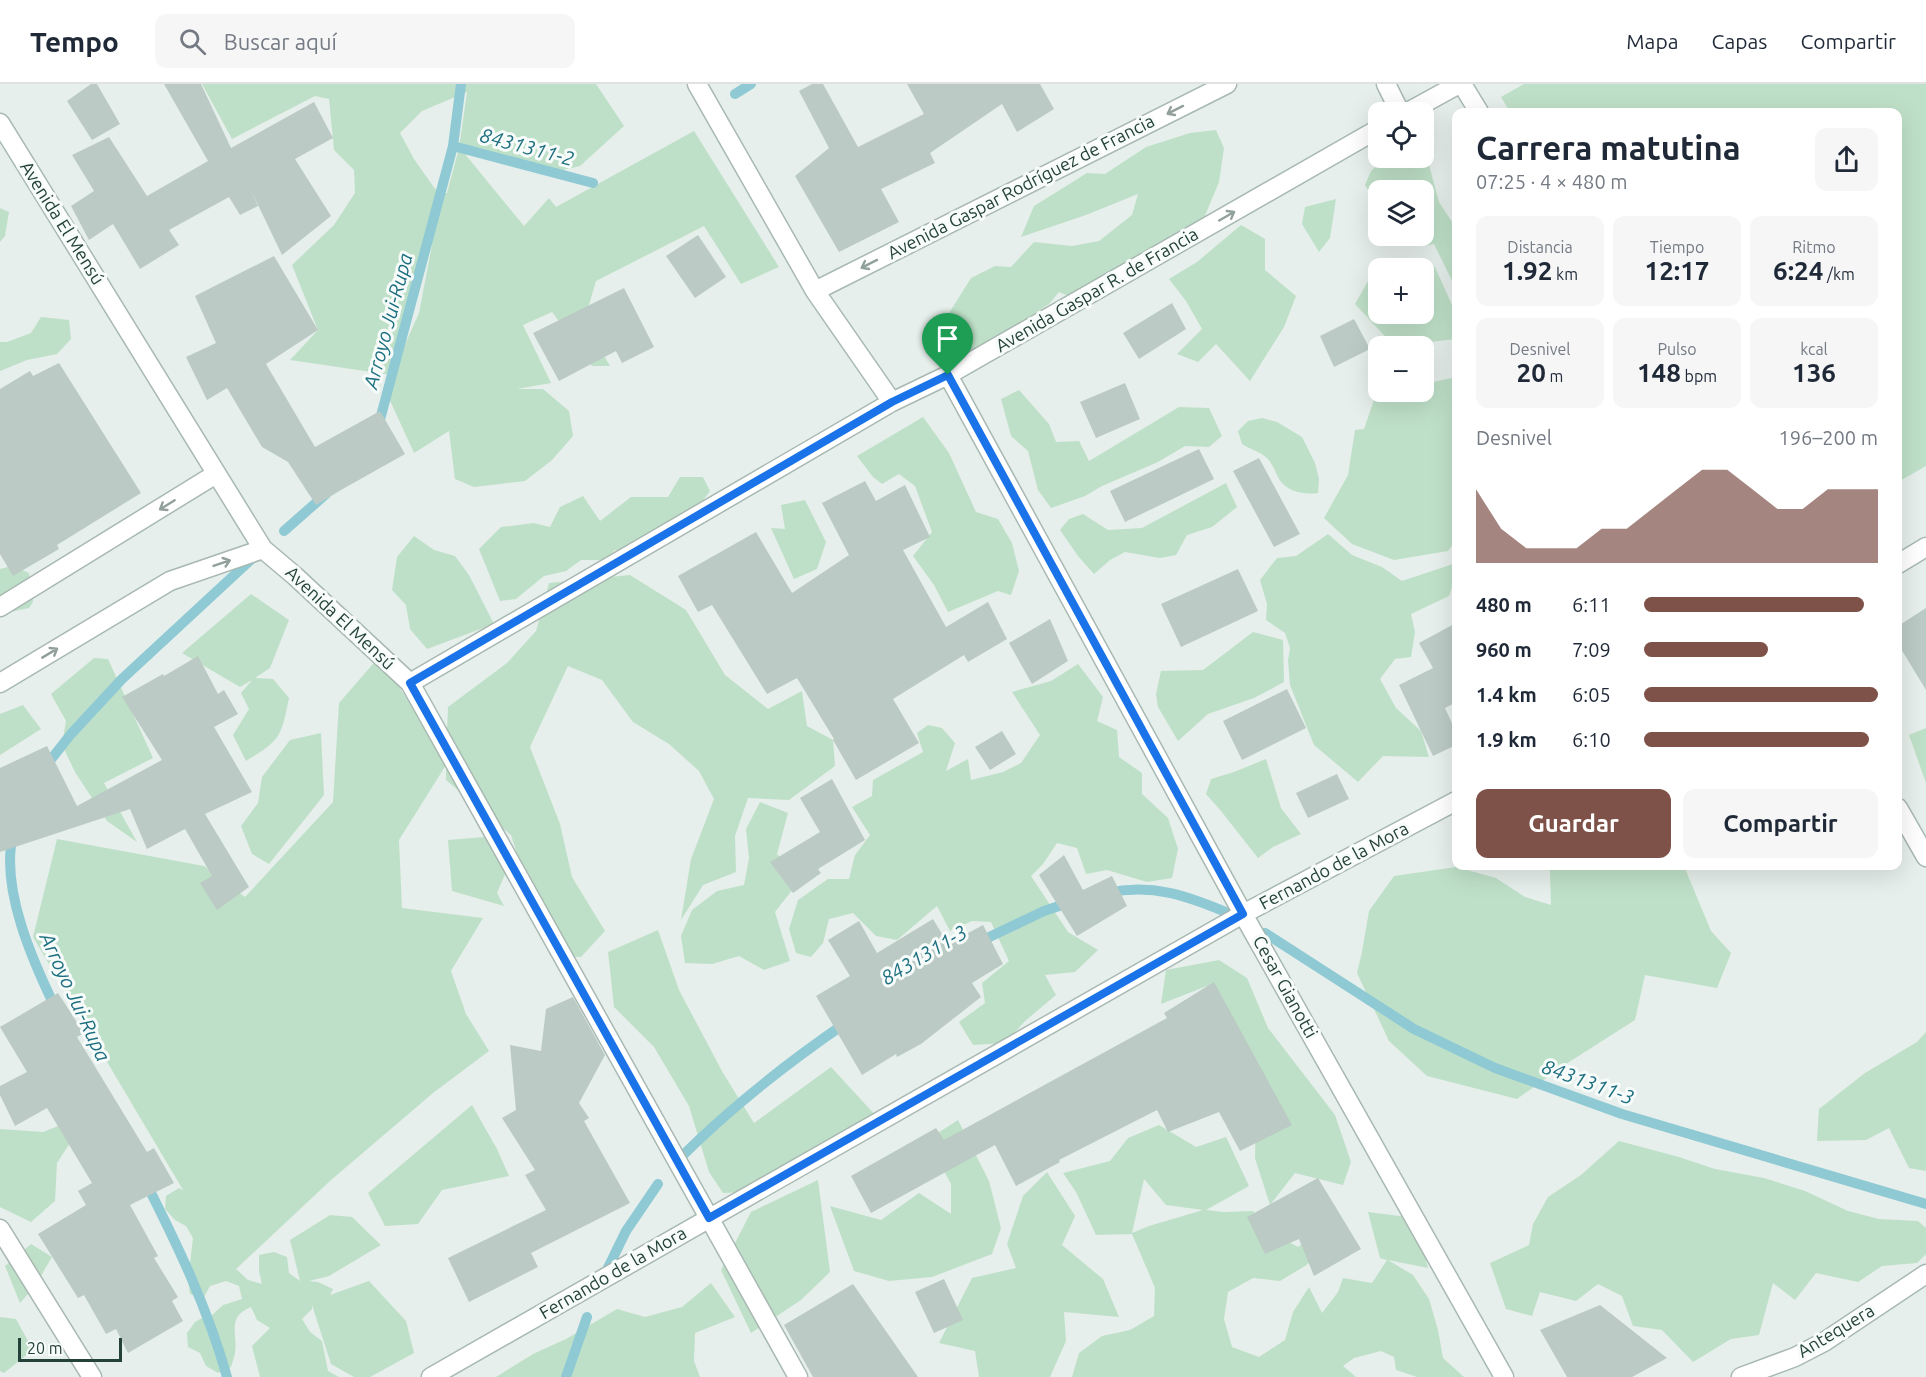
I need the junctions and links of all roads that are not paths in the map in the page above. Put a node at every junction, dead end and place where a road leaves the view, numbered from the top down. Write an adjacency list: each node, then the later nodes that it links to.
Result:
1 (697, 84): 10 (street)
2 (1227, 84): 10 (street, Avenida Gaspar Rodríguez de Francia, one-way to 10)
3 (1386, 84): 5 (street)
4 (1460, 84): 6 (street); 7 (street)
5 (1395, 102)
6 (1427, 102)
7 (1476, 108)
8 (0, 123): 13 (street, Avenida El Mensú)
9 (1368, 135): 11 (street, Avenida Gaspar R. de Francia, one-way to 9)
10 (815, 291): 12 (street)
11 (948, 375): 12 (street, Avenida Gaspar R. de Francia); 23 (street, Cesar Gianotti)
12 (892, 402): 19 (street, Avenida Gaspar R. de Francia)
13 (216, 474): 15 (street, Avenida El Mensú); 17 (street, one-way to 17)
14 (1926, 548): 16 (street)
15 (263, 549): 18 (street, one-way to 15); 19 (street, Avenida El Mensú)
16 (1902, 562)
17 (0, 607)
18 (0, 683)
19 (410, 683): 24 (street, Avenida El Mensú)
20 (1452, 803): 23 (street, Fernando de la Mora)
21 (1902, 815): 22 (street)
22 (1926, 857)
23 (1243, 914): 24 (street, Fernando de la Mora); 30 (street, Cesar Gianotti)
24 (709, 1218): 28 (street, Fernando de la Mora); 29 (street, Avenida El Mensú)
25 (0, 1229): 27 (street)
26 (1926, 1274): 31 (street, Antequera)
27 (92, 1377)
28 (431, 1377)
29 (798, 1377)
30 (1504, 1377)
31 (1741, 1377)

